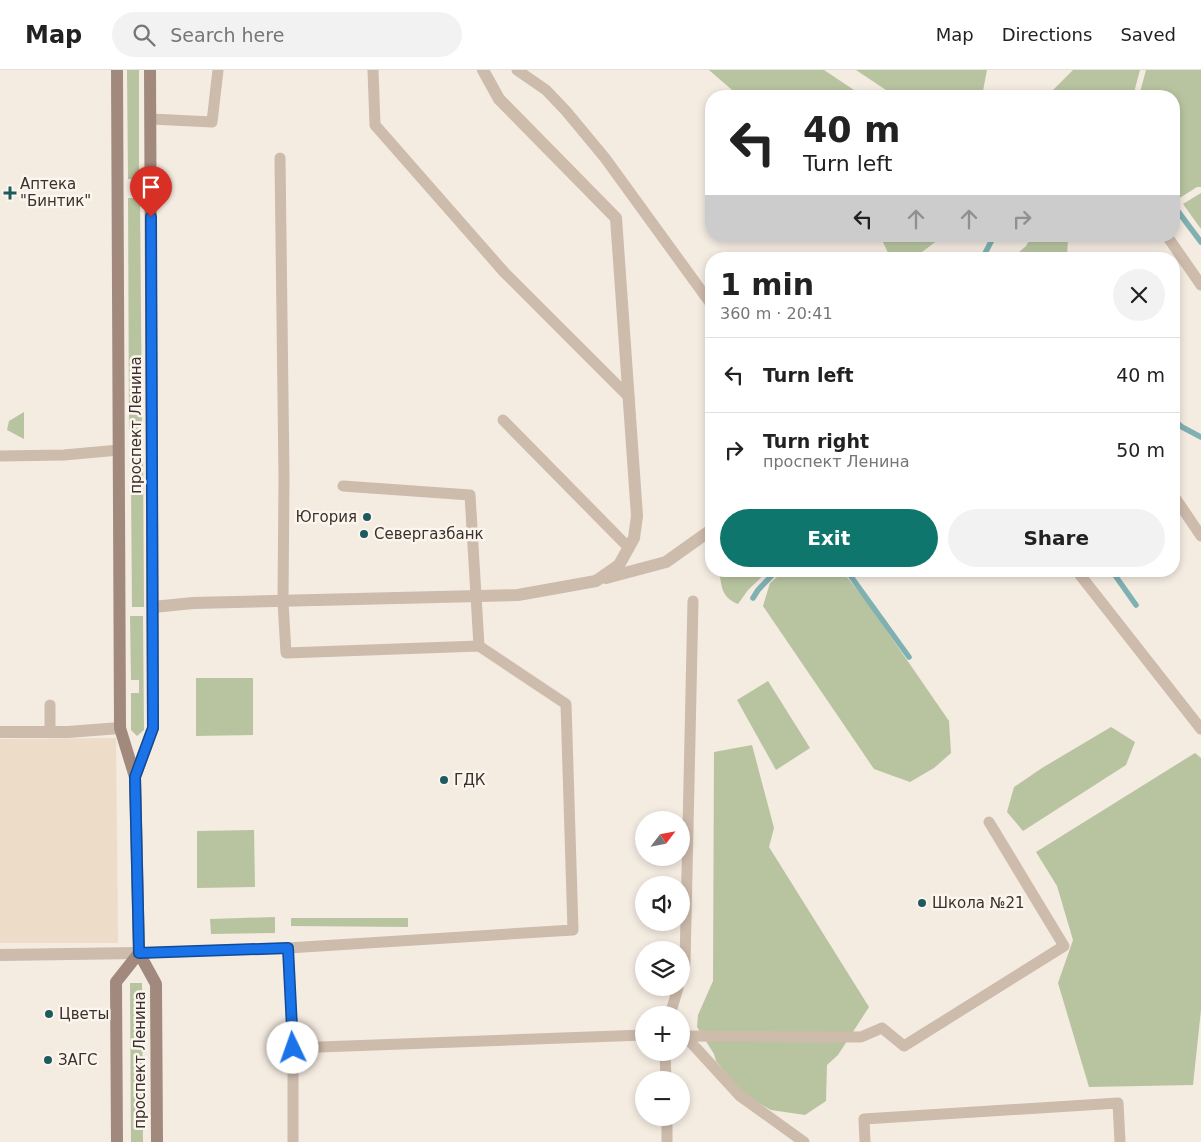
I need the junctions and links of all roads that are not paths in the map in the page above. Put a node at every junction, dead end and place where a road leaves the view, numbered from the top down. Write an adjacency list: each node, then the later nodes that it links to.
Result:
1 (117, 70): 14 (main road, проспект Ленина)
2 (150, 70): 7 (main road, проспект Ленина)
3 (218, 70): 7 (lane)
4 (373, 70): 12 (lane)
5 (483, 70): 12 (street)
6 (517, 70): 11 (lane)
7 (151, 119): 26 (main road, проспект Ленина)
8 (280, 158): 25 (lane)
9 (1180, 255): 10 (lane)
10 (1201, 285)
11 (705, 296)
12 (628, 397): 20 (street)
13 (503, 420): 20 (lane)
14 (119, 450): 15 (lane); 29 (main road, проспект Ленина)
15 (0, 456)
16 (343, 486): 23 (lane)
17 (1180, 505): 19 (lane)
18 (705, 534): 22 (street)
19 (1201, 536)
20 (629, 548): 22 (street)
21 (1082, 577): 30 (lane)
22 (596, 581): 23 (street)
23 (476, 596): 25 (street); 27 (lane)
24 (692, 601): 35 (lane)
25 (284, 602): 26 (street); 27 (lane)
26 (153, 607): 33 (main road, проспект Ленина)
27 (479, 646): 36 (lane)
28 (50, 705): 32 (lane)
29 (120, 728): 32 (street); 33 (main road, проспект Ленина)
30 (1201, 729)
31 (0, 732): 32 (street)
32 (50, 732)
33 (135, 777): 37 (main road, проспект Ленина)
34 (988, 822): 40 (lane)
35 (685, 941)
36 (288, 948): 37 (lane); 42 (lane)
37 (139, 953): 38 (street); 44 (main road, проспект Ленина); 45 (main road, проспект Ленина)
38 (0, 955)
39 (635, 1035): 42 (lane)
40 (690, 1036)
41 (690, 1043): 48 (lane)
42 (293, 1048): 46 (lane)
43 (667, 1126): 47 (lane)
44 (117, 1142)
45 (157, 1142)
46 (294, 1142)
47 (667, 1142)
48 (804, 1142)
49 (865, 1142): 50 (lane)
50 (1120, 1142)

